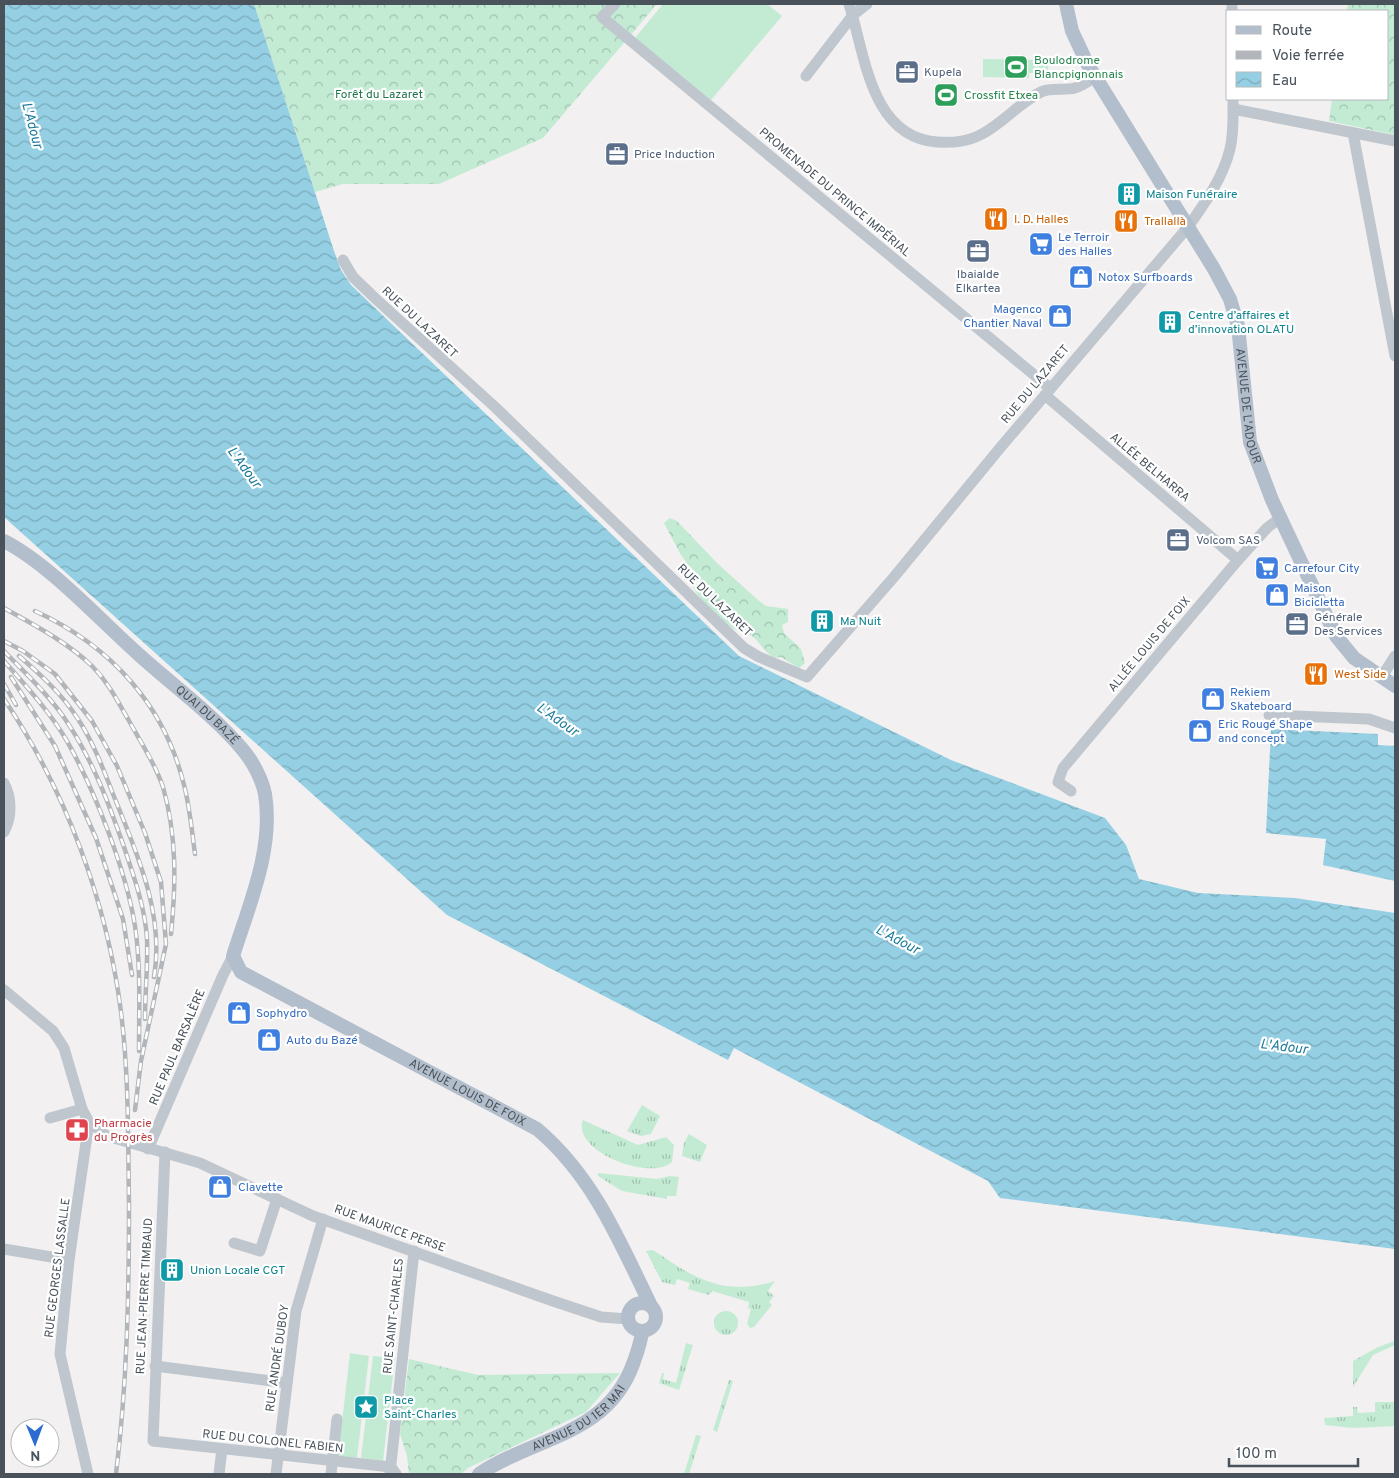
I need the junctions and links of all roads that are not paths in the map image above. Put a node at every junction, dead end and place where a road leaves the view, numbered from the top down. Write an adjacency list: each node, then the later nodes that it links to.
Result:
1 (615, 4): 13 (street, PROMENADE DU PRINCE IMPÉRIAL)
2 (867, 4): 4 (street)
3 (1066, 4): 6 (main road, AVENUE DE L'ADOUR)
4 (851, 9): 5 (street); 6 (street)
5 (806, 76)
6 (1095, 77): 10 (main road, AVENUE DE L'ADOUR)
7 (1233, 104): 8 (street); 10 (street, RUE DU LAZARET)
8 (1354, 133): 9 (street); 12 (street)
9 (1395, 141)
10 (1188, 227): 13 (street, RUE DU LAZARET); 14 (main road, AVENUE DE L'ADOUR)
11 (343, 260): 13 (street, RUE DU LAZARET)
12 (1395, 356)
13 (1047, 392): 16 (street, ALLÉE BELHARRA)
14 (1280, 518): 16 (street, ALLÉE LOUIS DE FOIX); 18 (main road, AVENUE DE L'ADOUR)
15 (4, 541): 25 (main road, QUAI DU BAZÉ)
16 (1238, 560): 23 (street, ALLÉE LOUIS DE FOIX)
17 (1395, 656): 18 (street)
18 (1381, 678): 19 (main road, AVENUE DE L'ADOUR)
19 (1395, 686)
20 (1270, 715): 21 (street)
21 (1395, 728)
22 (4, 783): 24 (street)
23 (1071, 791)
24 (4, 832)
25 (233, 956): 30 (street, RUE PAUL BARSALÈRE); 38 (main road, AVENUE LOUIS DE FOIX)
26 (4, 990): 27 (street)
27 (82, 1109): 28 (street); 29 (street)
28 (50, 1118)
29 (89, 1122): 30 (street, RUE MAURICE PERSE); 37 (street, RUE GEORGES LASSALLE)
30 (148, 1149): 31 (street, RUE MAURICE PERSE)
31 (165, 1152): 32 (street, RUE MAURICE PERSE); 41 (street, RUE JEAN-PIERRE TIMBAUD)
32 (277, 1199): 33 (street, RUE MAURICE PERSE); 34 (street)
33 (322, 1218): 36 (street, RUE MAURICE PERSE); 42 (street, RUE ANDRÉ DUBOY)
34 (234, 1243)
35 (4, 1249): 37 (street)
36 (414, 1251): 39 (street, RUE MAURICE PERSE); 48 (street, RUE SAINT-CHARLES)
37 (69, 1260): 49 (street, RUE GEORGES LASSALLE)
38 (645, 1299): 39 (main road); 40 (main road)
39 (628, 1319): 40 (main road)
40 (642, 1331): 53 (main road, AVENUE DU 1ER MAI)
41 (155, 1366): 42 (street); 44 (street, RUE JEAN-PIERRE TIMBAUD)
42 (287, 1383): 46 (street, RUE ANDRÉ DUBOY)
43 (337, 1420): 47 (street)
44 (153, 1441): 45 (street, RUE DU COLONEL FABIEN)
45 (222, 1449): 46 (street, RUE DU COLONEL FABIEN); 50 (street)
46 (279, 1455): 47 (street, RUE DU COLONEL FABIEN); 51 (street, RUE ANDRÉ DUBOY)
47 (333, 1461): 48 (street, RUE DU COLONEL FABIEN); 52 (street)
48 (392, 1472)
49 (88, 1474)
50 (219, 1474)
51 (276, 1474)
52 (331, 1474)
53 (479, 1474)

